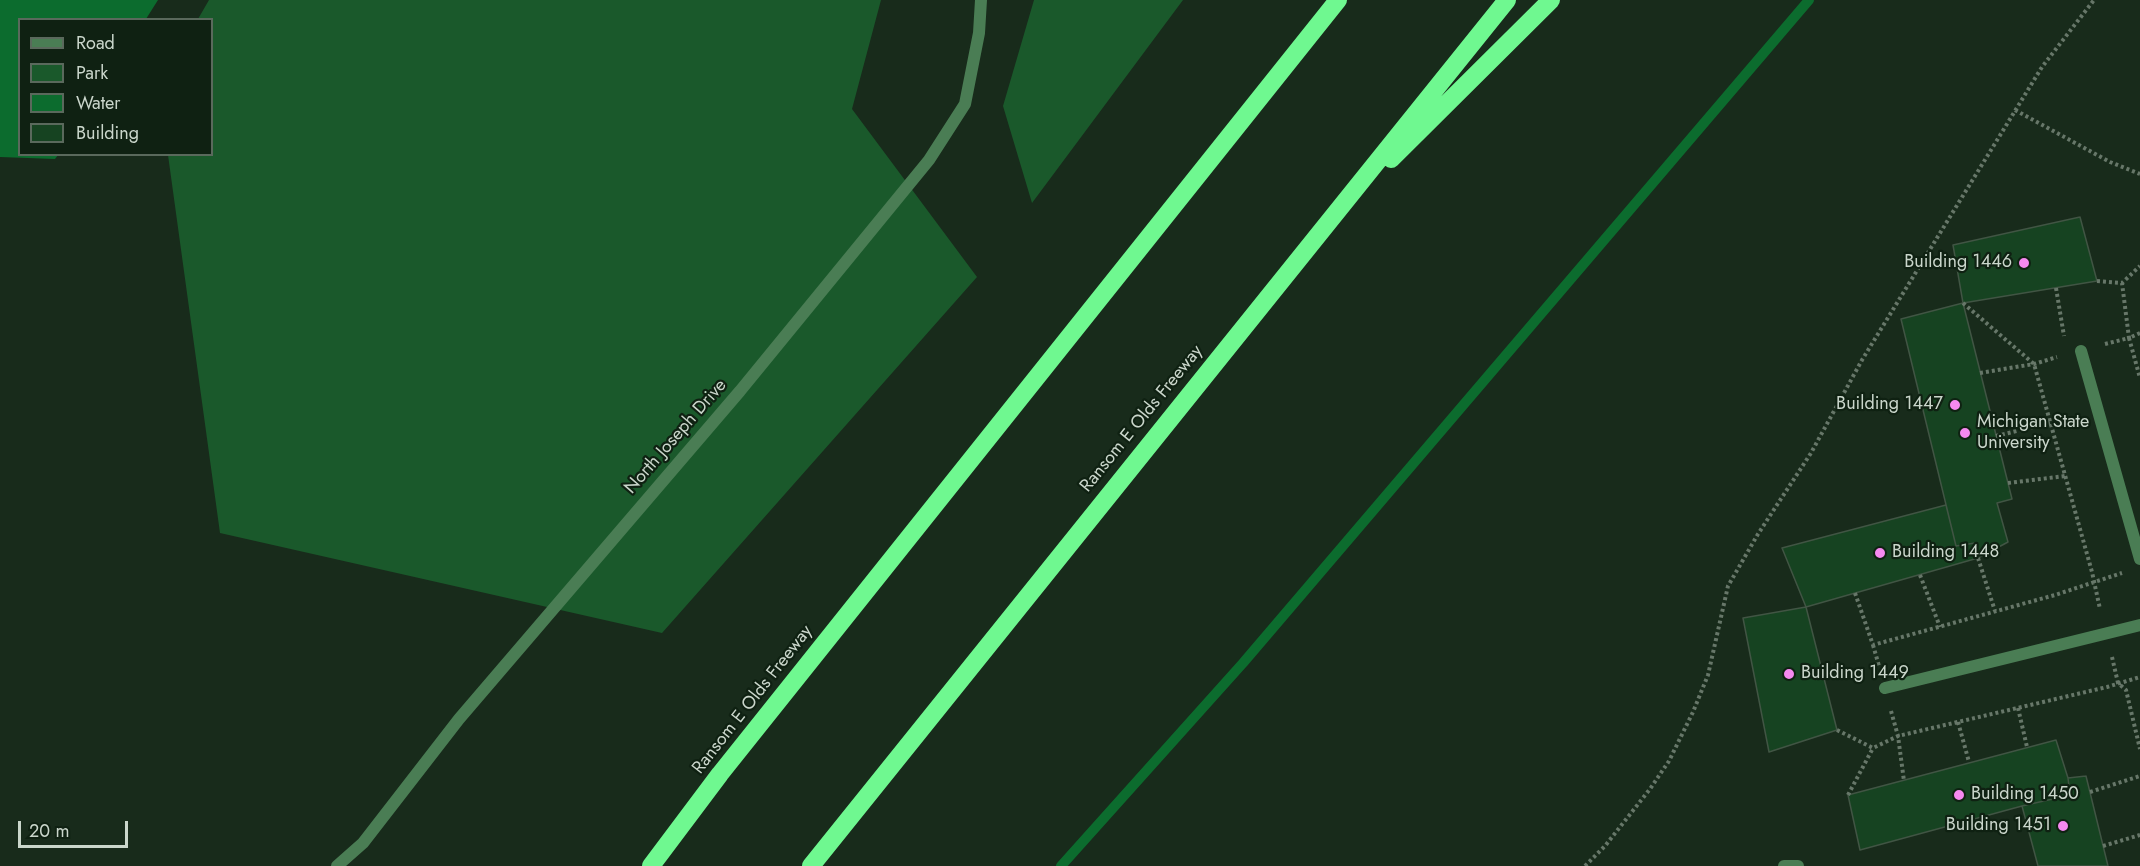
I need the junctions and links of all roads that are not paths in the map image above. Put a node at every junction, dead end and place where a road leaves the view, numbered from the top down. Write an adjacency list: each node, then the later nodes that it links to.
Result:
1 (981, 0): 10 (street, North Joseph Drive)
2 (1338, 0): 11 (highway, Ransom E Olds Freeway)
3 (1507, 0): 5 (highway, Ransom E Olds Freeway)
4 (1551, 0): 5 (highway)
5 (1324, 226): 12 (highway, Ransom E Olds Freeway)
6 (2081, 351): 7 (street)
7 (2140, 560)
8 (2140, 625): 9 (street)
9 (1885, 688)
10 (337, 866)
11 (651, 866)
12 (811, 866)
13 (1784, 866): 14 (street)
14 (1798, 866)

